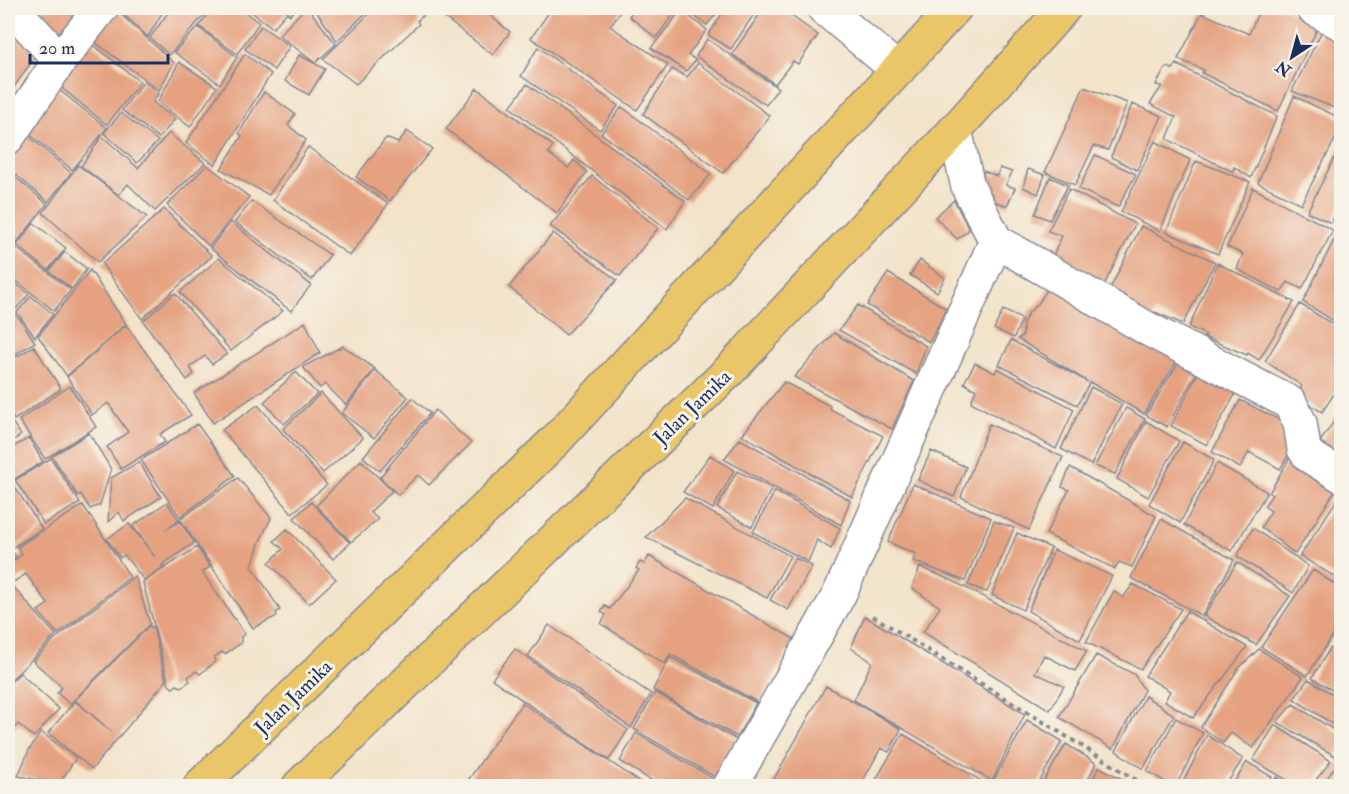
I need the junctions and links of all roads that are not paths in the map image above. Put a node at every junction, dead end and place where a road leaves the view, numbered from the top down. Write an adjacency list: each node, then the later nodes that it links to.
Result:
1 (12, 8): 8 (street)
2 (101, 8): 8 (street)
3 (824, 8): 9 (street)
4 (955, 8): 9 (main road, Jalan Jamika)
5 (1064, 8): 10 (main road, Jalan Jamika)
6 (1313, 8): 7 (street)
7 (1341, 24)
8 (60, 60): 11 (street)
9 (898, 70): 14 (main road, Jalan Jamika)
10 (955, 130): 12 (street); 15 (main road, Jalan Jamika)
11 (8, 137)
12 (996, 241): 13 (street); 16 (street)
13 (1341, 476)
14 (200, 786)
15 (299, 786)
16 (730, 786)

